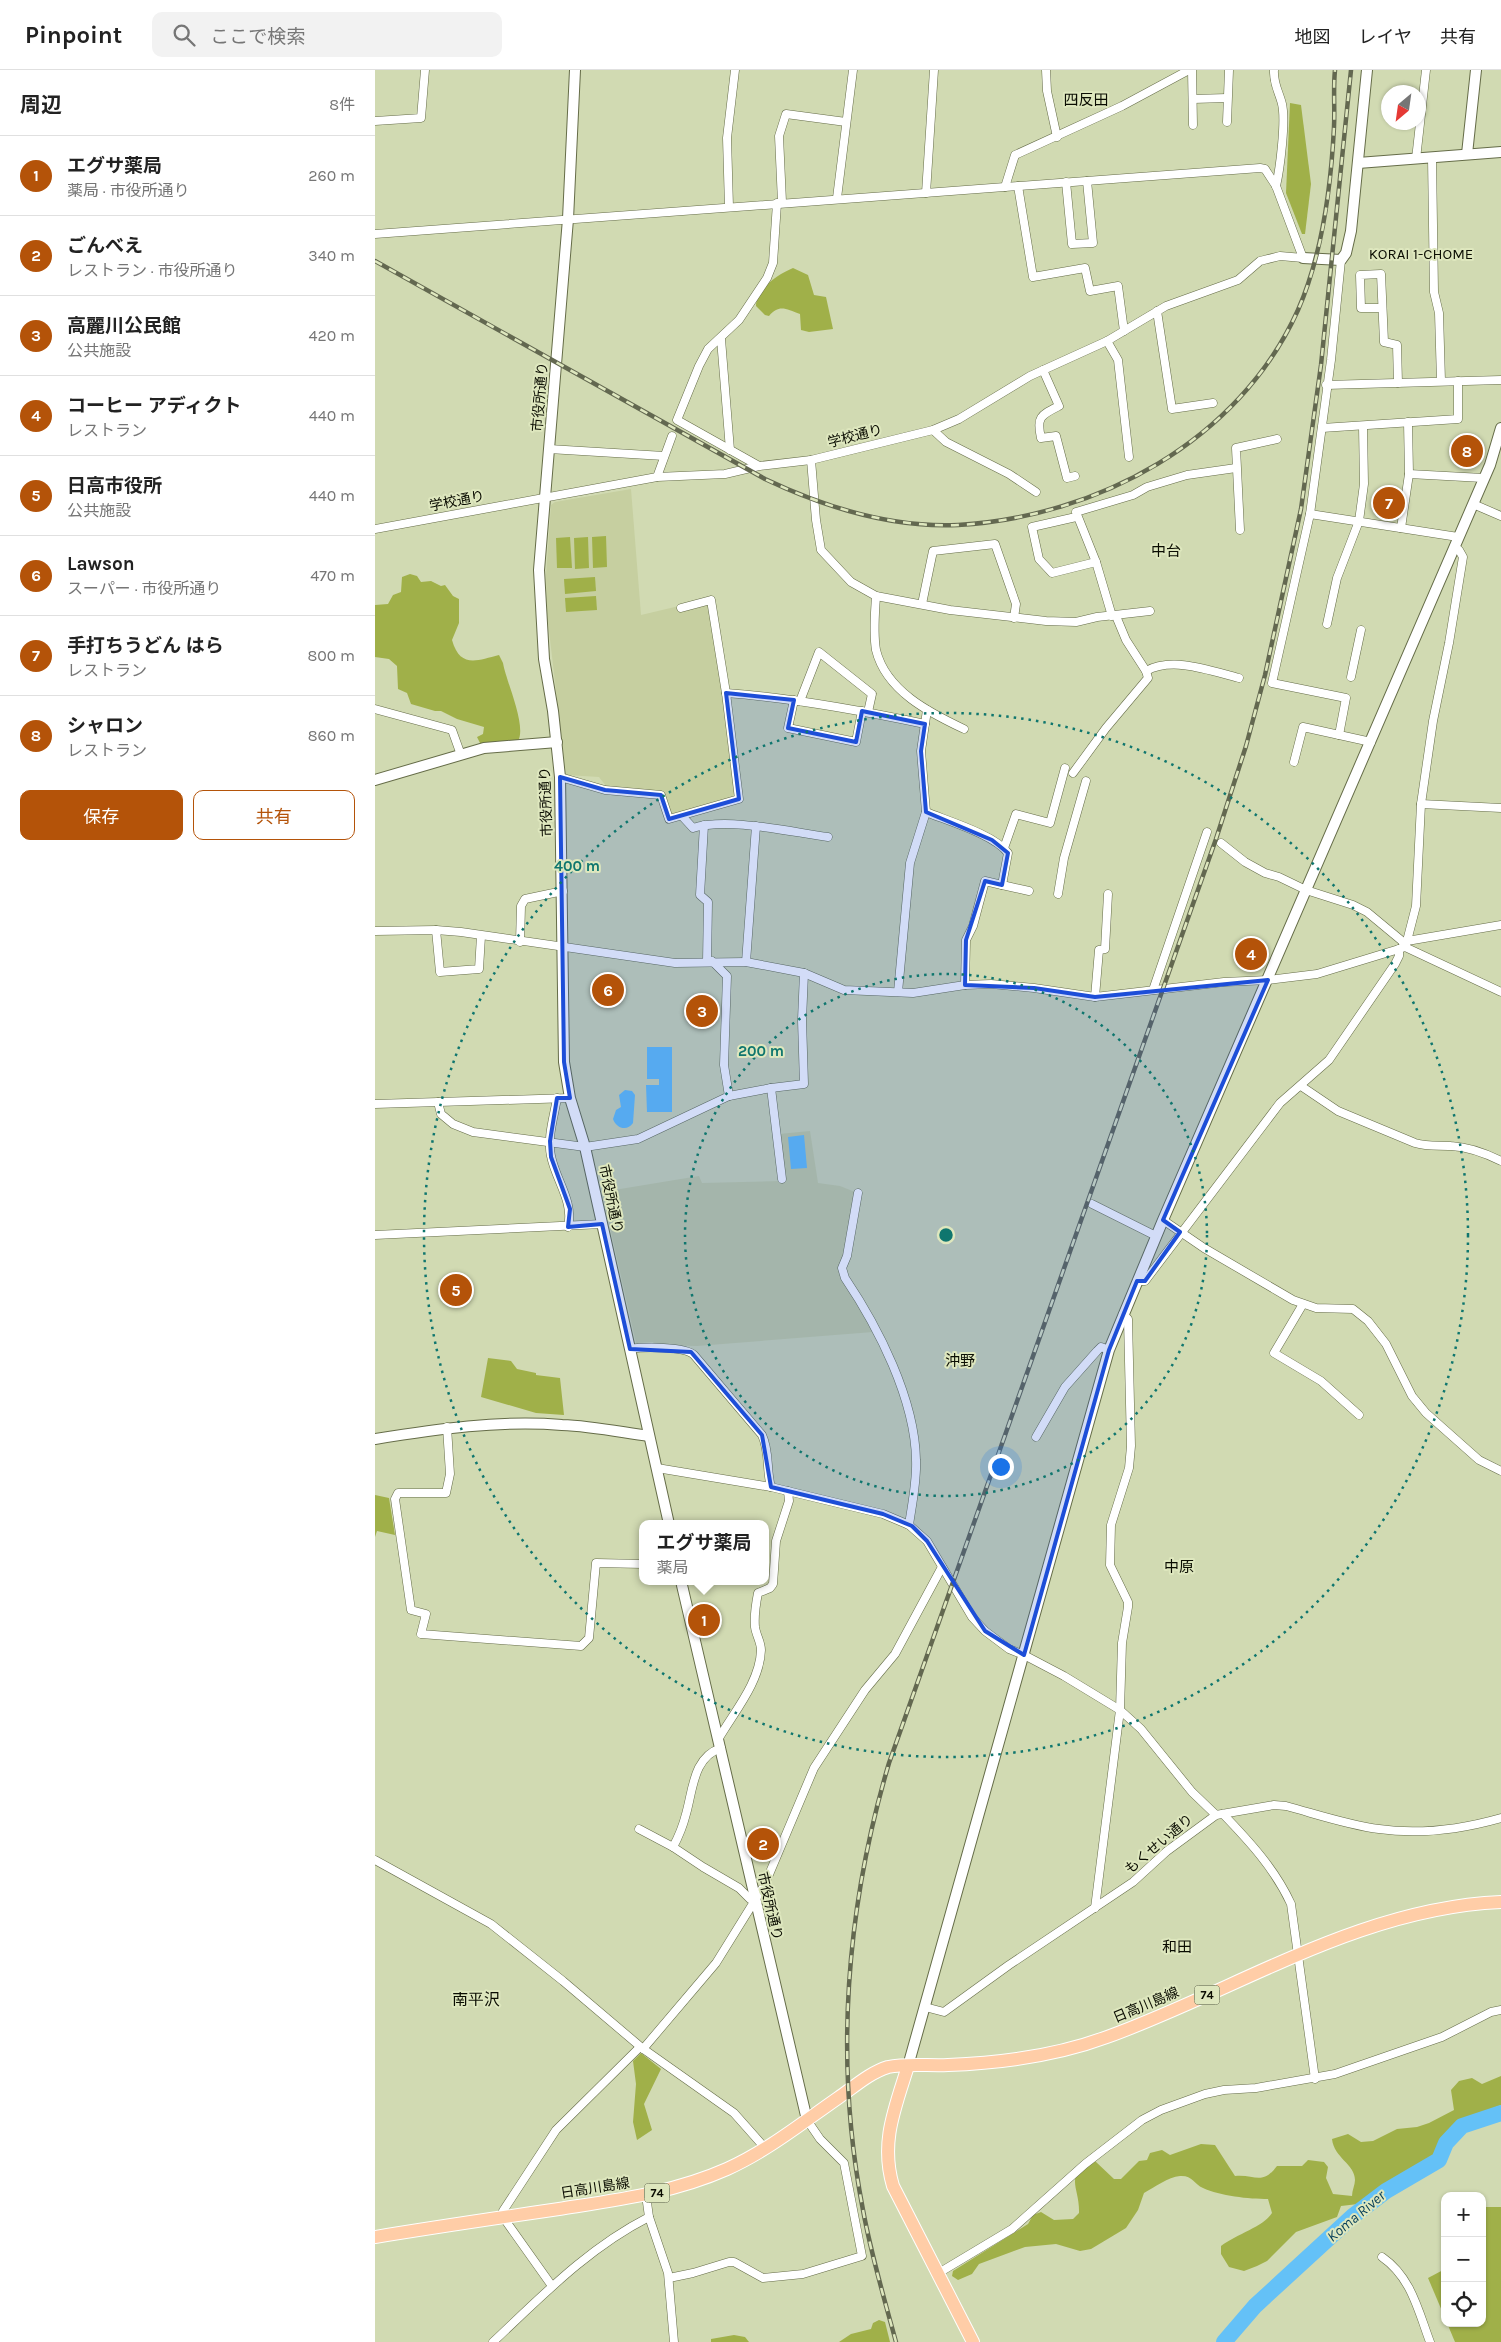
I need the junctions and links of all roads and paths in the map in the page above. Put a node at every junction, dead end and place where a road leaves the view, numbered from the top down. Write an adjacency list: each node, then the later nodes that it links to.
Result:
1 (425, 70): 15 (street)
2 (575, 70): 34 (street, 市役所通り)
3 (735, 70): 33 (street)
4 (853, 70): 16 (street)
5 (934, 70): 30 (street)
6 (1046, 70): 19 (street)
7 (1191, 70): 14 (street); 19 (street)
8 (1229, 70): 13 (street)
9 (1274, 70): 28 (street)
10 (1367, 70): 24 (street)
11 (1426, 70): 23 (street)
12 (1476, 70): 21 (street)
13 (1227, 98): 14 (street); 17 (street)
14 (1193, 99): 18 (street)
15 (375, 121)
16 (847, 122): 31 (street); 32 (street)
17 (1227, 122)
18 (1193, 124)
19 (1057, 137): 29 (street)
20 (1501, 152): 21 (street)
21 (1467, 154): 22 (street)
22 (1432, 158): 23 (street); 45 (street)
23 (1416, 159): 24 (street)
24 (1358, 163): 37 (street)
25 (1087, 181): 26 (street); 26 (street); 28 (street)
26 (1066, 182): 27 (street)
27 (1018, 186): 29 (street); 40 (street)
28 (1276, 186): 36 (street)
29 (1005, 187): 30 (street)
30 (926, 193): 31 (street)
31 (837, 198): 32 (street)
32 (780, 202): 33 (street); 41 (street)
33 (729, 207): 34 (street)
34 (568, 219): 35 (street); 57 (street, 市役所通り)
35 (375, 234)
36 (1303, 258): 37 (street); 39 (street, 学校通り)
37 (1341, 260): 48 (street)
38 (1382, 308): 38 (street); 47 (street)
39 (1157, 311): 40 (street, 学校通り); 49 (street)
40 (1124, 331): 42 (street, 学校通り)
41 (721, 339): 58 (street); 58 (street)
42 (1107, 341): 43 (street, 学校通り); 60 (street)
43 (1043, 370): 54 (street, 学校通り); 65 (street)
44 (1501, 380): 46 (street)
45 (1441, 381): 46 (street); 47 (street)
46 (1458, 381): 50 (street)
47 (1398, 383): 48 (street)
48 (1326, 385): 52 (street)
49 (1213, 403)
50 (1408, 422): 51 (street); 64 (street)
51 (1363, 426): 52 (street); 74 (street)
52 (1322, 428): 71 (street)
53 (1501, 428): 67 (street)
54 (933, 430): 61 (street, 学校通り); 68 (street)
55 (672, 436): 59 (street)
56 (1277, 439): 63 (street)
57 (549, 449): 59 (street); 69 (street, 市役所通り)
58 (730, 450): 62 (street)
59 (664, 456): 66 (street)
60 (1129, 457)
61 (811, 460): 62 (street, 学校通り); 80 (street)
62 (759, 466): 66 (street, 学校通り)
63 (1237, 468): 73 (street); 77 (street)
64 (1409, 474): 67 (street); 75 (street)
65 (1075, 476)
66 (657, 477): 69 (street, 学校通り)
67 (1483, 478): 70 (street)
68 (1036, 492)
69 (545, 496): 76 (street, 学校通り); 99 (street, 市役所通り)
70 (1473, 504): 72 (street); 78 (street)
71 (1309, 514): 74 (street); 98 (street)
72 (1501, 516)
73 (1076, 517): 79 (street); 79 (street)
74 (1359, 521): 75 (street); 86 (street)
75 (1401, 528): 78 (street)
76 (375, 529)
77 (1239, 530)
78 (1456, 542): 100 (street); 108 (street)
79 (1096, 562): 84 (street)
80 (876, 596): 81 (street); 94 (street)
81 (922, 604): 85 (street); 85 (street)
82 (681, 608): 91 (street)
83 (1150, 611): 84 (street)
84 (1114, 616): 85 (street); 88 (street)
85 (1015, 618)
86 (1327, 624)
87 (1361, 630): 90 (street)
88 (1146, 671): 89 (street); 104 (street)
89 (1239, 678)
90 (1351, 678)
91 (726, 693): 92 (street); 111 (street)
92 (797, 700): 95 (street); 95 (street); 95 (street)
93 (375, 709): 101 (street)
94 (927, 710): 96 (street); 97 (street)
95 (865, 711): 96 (street)
96 (925, 724): 110 (street)
97 (965, 729)
98 (1339, 735): 100 (street); 102 (street)
99 (557, 742): 101 (street); 105 (street, 市役所通り)
100 (1371, 742): 119 (street)
101 (461, 755): 106 (street)
102 (1294, 762)
103 (1065, 768): 117 (street)
104 (1073, 773)
105 (560, 777): 111 (street); 120 (street, 市役所通り)
106 (375, 780)
107 (1086, 781): 122 (street)
108 (1421, 804): 109 (street); 129 (street)
109 (1501, 808)
110 (926, 812): 117 (street); 137 (street)
111 (682, 816): 112 (street)
112 (704, 825): 113 (street); 131 (street)
113 (756, 826): 115 (street); 132 (street)
114 (1207, 832): 136 (street)
115 (828, 837)
116 (1221, 843): 119 (street)
117 (1004, 848): 118 (street)
118 (1002, 885): 121 (street); 135 (street)
119 (1306, 890): 129 (street); 134 (street)
120 (563, 891): 128 (street); 130 (street, 市役所通り)
121 (1029, 891)
122 (1058, 894)
123 (1108, 894): 139 (street)
124 (1501, 925): 129 (street)
125 (436, 930): 126 (street); 127 (street); 127 (street)
126 (375, 931)
127 (481, 936): 128 (street)
128 (520, 942): 130 (street)
129 (1404, 946): 134 (street); 138 (street); 140 (street)
130 (564, 948): 131 (street); 144 (street, 市役所通り)
131 (709, 961): 132 (street); 142 (street)
132 (746, 962): 133 (street)
133 (804, 973): 137 (street); 141 (street)
134 (1268, 980): 136 (street); 153 (street)
135 (965, 985): 137 (street); 139 (street)
136 (1153, 990): 139 (street)
137 (898, 992)
138 (1501, 992)
139 (1095, 997)
140 (1301, 1086): 149 (street); 156 (street)
141 (771, 1088): 142 (street); 150 (street)
142 (729, 1096): 148 (street)
143 (557, 1098): 144 (street); 145 (street); 147 (street)
144 (570, 1098): 148 (street, 市役所通り)
145 (438, 1102): 146 (street); 147 (street)
146 (375, 1104)
147 (550, 1141): 148 (street); 155 (street)
148 (585, 1147): 154 (street, 市役所通り)
149 (1501, 1161)
150 (782, 1179)
151 (858, 1193): 174 (street)
152 (1092, 1204): 158 (street)
153 (1163, 1220): 156 (street); 158 (street)
154 (602, 1224): 155 (street); 162 (street, 市役所通り)
155 (568, 1227): 157 (street)
156 (1180, 1232): 159 (street); 160 (street)
157 (375, 1235)
158 (1156, 1236): 159 (street)
159 (1137, 1281): 161 (street)
160 (1303, 1304): 164 (street); 170 (street)
161 (1123, 1314): 163 (street); 179 (street)
162 (630, 1349): 166 (street, 市役所通り); 171 (street)
163 (1109, 1350): 167 (street); 178 (street)
164 (1359, 1415)
165 (447, 1427): 166 (street); 168 (street); 175 (street)
166 (649, 1436): 169 (street, 市役所通り)
167 (1036, 1437)
168 (375, 1439)
169 (657, 1468): 171 (street); 173 (street, 市役所通り)
170 (1501, 1471)
171 (771, 1486): 172 (street)
172 (788, 1491): 174 (street); 180 (street)
173 (668, 1520)
174 (909, 1525): 176 (street)
175 (639, 1564)
176 (942, 1567): 178 (street); 186 (street)
177 (682, 1585): 180 (street, 市役所通り)
178 (1024, 1654): 179 (street); 190 (street)
179 (1120, 1710): 181 (street); 188 (street)
180 (720, 1743): 184 (street); 186 (street, 市役所通り)
181 (1220, 1814): 182 (street, もくせい通り); 188 (street, もくせい通り); 189 (street)
182 (1501, 1818)
183 (639, 1829): 184 (street)
184 (673, 1847): 186 (street)
185 (375, 1860): 192 (street)
186 (755, 1899): 192 (street); 195 (street, 市役所通り)
187 (1501, 1902): 189 (main road, 日高川島線 / 74)
188 (1095, 1908): 190 (street, もくせい通り)
189 (1298, 1956): 193 (main road, 日高川島線 / 74); 194 (street)
190 (925, 2008): 193 (street)
191 (1501, 2010): 194 (street)
192 (641, 2048): 196 (street); 198 (street)
193 (908, 2066): 195 (main road, 日高川島線 / 74); 202 (main road)
194 (1315, 2079): 202 (street)
195 (807, 2120): 196 (main road, 日高川島線 / 74); 203 (street)
196 (765, 2148): 197 (main road, 日高川島線 / 74)
197 (646, 2195): 198 (main road, 日高川島線 / 74); 199 (street)
198 (503, 2217): 200 (main road, 日高川島線 / 74); 204 (street)
199 (649, 2217): 203 (street); 204 (street)
200 (375, 2237)
201 (1382, 2257): 208 (street)
202 (937, 2274): 207 (main road)
203 (669, 2278): 206 (street)
204 (552, 2286): 205 (street)
205 (493, 2342)
206 (674, 2342)
207 (973, 2342)
208 (1430, 2342)

